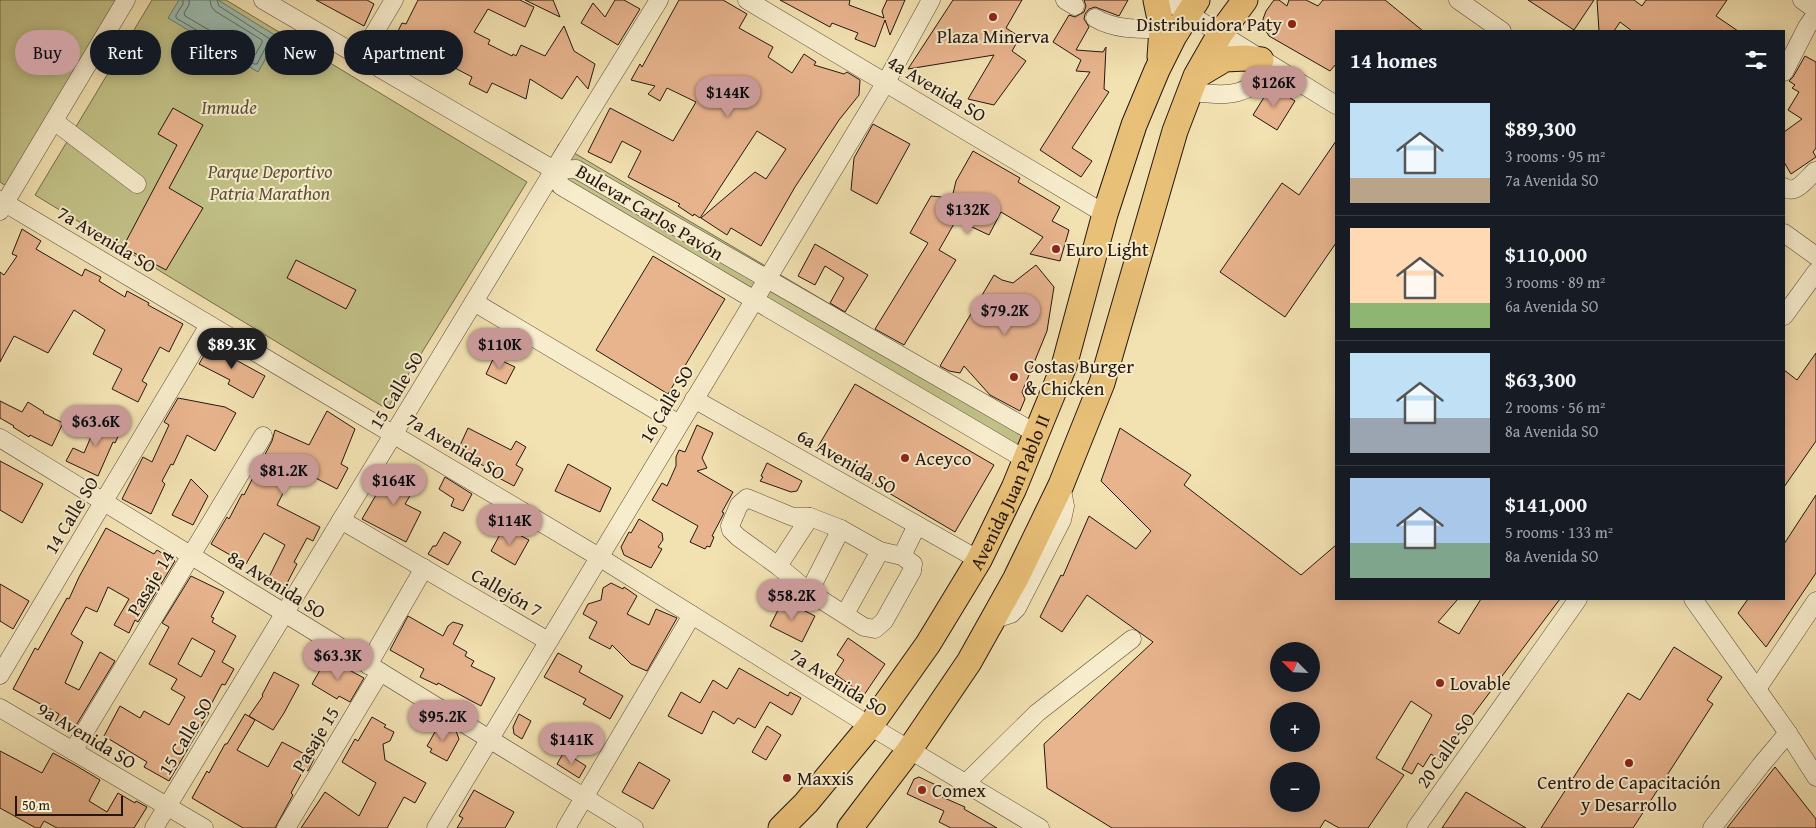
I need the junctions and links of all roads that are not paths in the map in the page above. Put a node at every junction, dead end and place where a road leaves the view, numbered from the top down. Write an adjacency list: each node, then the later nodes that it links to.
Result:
1 (126, 0): 27 (street)
2 (264, 0): 19 (street)
3 (394, 0): 16 (street)
4 (659, 0): 28 (street, 15 Calle SO)
5 (747, 0): 24 (street, 4a Avenida SO)
6 (931, 0): 24 (street, 16 Calle SO)
7 (1156, 0): 15 (highway)
8 (1166, 0): 12 (street)
9 (1245, 0): 18 (highway)
10 (1458, 0): 17 (street)
11 (1802, 0): 13 (street)
12 (1192, 7): 18 (street); 21 (highway, Avenida Juan Pablo II)
13 (1816, 12): 22 (street)
14 (1095, 18): 15 (street)
15 (1162, 28): 21 (highway)
16 (376, 30)
17 (1501, 30)
18 (1220, 34): 20 (street); 25 (highway)
19 (344, 48)
20 (1266, 63): 25 (highway); 25 (street); 26 (street)
21 (1157, 70): 33 (highway, Avenida Juan Pablo II)
22 (1785, 70)
23 (391, 75): 28 (street)
24 (886, 82): 33 (street, 4a Avenida SO); 37 (street, 16 Calle SO)
25 (1193, 84): 77 (highway)
26 (1335, 104)
27 (54, 120): 30 (street); 32 (street)
28 (554, 170): 37 (street, Bulevar Carlos Pavón); 38 (street, Bulevar Carlos Pavón); 39 (street, 15 Calle SO)
29 (1815, 171): 31 (street)
30 (137, 184)
31 (1785, 188)
32 (2, 205): 41 (street, 7a Avenida SO)
33 (1105, 214): 45 (highway, Avenida Juan Pablo II)
34 (1785, 234): 35 (street)
35 (1816, 256)
36 (1816, 272): 40 (street)
37 (767, 278): 38 (street, 16 Calle SO); 45 (street, Bulevar Carlos Pavón)
38 (754, 300): 42 (street, 16 Calle SO); 48 (street, Bulevar Carlos Pavón)
39 (474, 302): 43 (street); 44 (street, 15 Calle SO)
40 (1785, 315)
41 (209, 325): 44 (street, 7a Avenida SO); 49 (street, 14 Calle SO)
42 (694, 399): 43 (street, 16 Calle SO); 52 (street, 6a Avenida SO)
43 (679, 424): 57 (street, 16 Calle SO)
44 (394, 434): 51 (street, 15 Calle SO); 57 (street, 7a Avenida SO)
45 (1037, 434): 48 (highway, Avenida Juan Pablo II)
46 (263, 436): 55 (street, Pasaje 14)
47 (2, 445): 49 (street, 8a Avenida SO)
48 (1026, 460): 58 (highway, Avenida Juan Pablo II)
49 (104, 502): 55 (street, 8a Avenida SO); 71 (street, 14 Calle SO)
50 (810, 517): 53 (street); 59 (street); 59 (street)
51 (341, 520): 60 (street, Callejón 7); 65 (street, 15 Calle SO)
52 (917, 525): 56 (street); 58 (street, 6a Avenida SO)
53 (841, 529): 54 (street); 61 (street)
54 (880, 551): 56 (street); 66 (street)
55 (192, 556): 65 (street, 8a Avenida SO); 78 (street, Pasaje 14)
56 (902, 556): 66 (street)
57 (599, 557): 67 (street, 7a Avenida SO); 69 (street, 16 Calle SO)
58 (979, 560): 74 (highway, Avenida Juan Pablo II)
59 (778, 566): 61 (street)
60 (424, 568): 69 (street, Callejón 7); 70 (street, Pasaje 15)
61 (809, 592): 66 (street)
62 (1577, 600): 92 (street, 20 Calle SO)
63 (1695, 600): 72 (street)
64 (1816, 600): 72 (street)
65 (285, 613): 70 (street, 8a Avenida SO); 82 (street, 15 Calle SO)
66 (845, 614)
67 (692, 615): 74 (street, 7a Avenida SO); 81 (street)
68 (1132, 639): 80 (street)
69 (548, 641): 76 (street, 16 Calle SO)
70 (374, 668): 76 (street, 8a Avenida SO); 85 (street, Pasaje 15)
71 (0, 675)
72 (1757, 689): 75 (street)
73 (0, 708): 78 (street, 9a Avenida SO)
74 (870, 726): 77 (street, 7a Avenida SO); 89 (highway, Avenida Juan Pablo II)
75 (1788, 733): 79 (street); 93 (street)
76 (489, 739): 81 (street, 8a Avenida SO); 86 (street, 16 Calle SO)
77 (910, 749): 80 (street, 7a Avenida SO); 90 (highway)
78 (73, 751): 82 (street, 9a Avenida SO)
79 (1816, 777)
80 (966, 783): 91 (street, 7a Avenida SO)
81 (584, 797): 87 (street); 88 (street, 8a Avenida SO)
82 (167, 807): 83 (street, 15 Calle SO); 84 (street, 9a Avenida SO)
83 (154, 828)
84 (204, 828)
85 (286, 828)
86 (436, 828)
87 (566, 828)
88 (634, 828)
89 (782, 828)
90 (850, 828)
91 (1040, 828)
92 (1416, 828)
93 (1712, 828)

